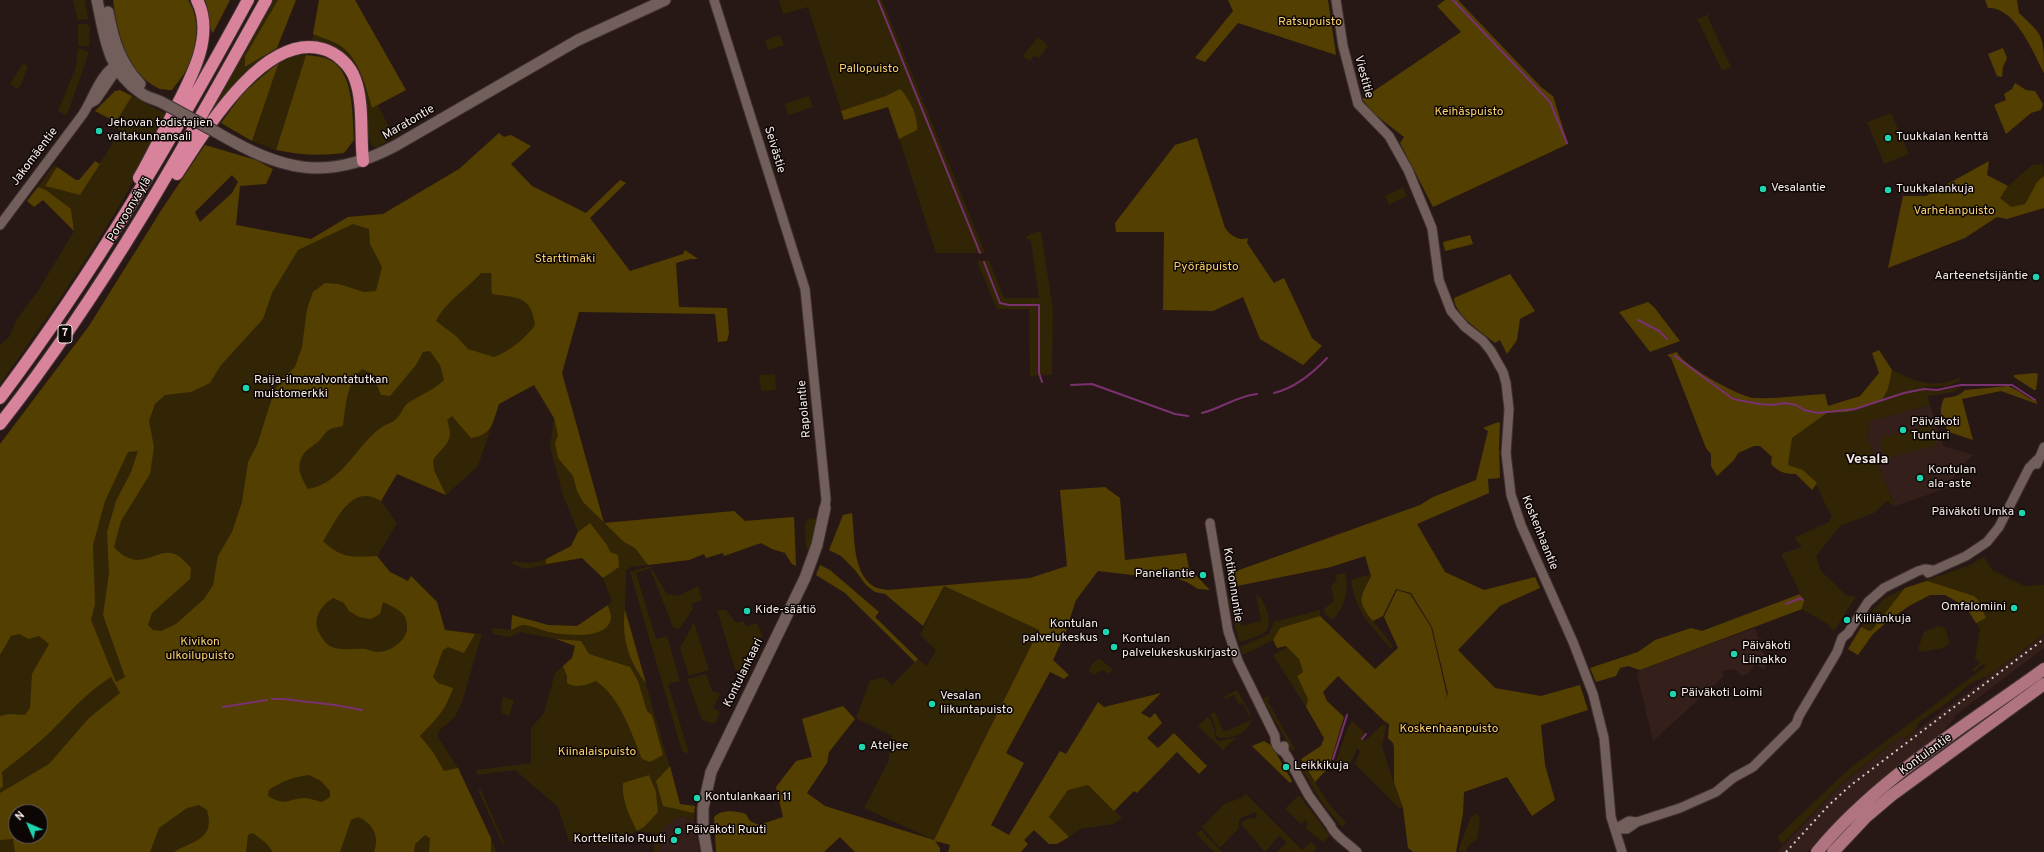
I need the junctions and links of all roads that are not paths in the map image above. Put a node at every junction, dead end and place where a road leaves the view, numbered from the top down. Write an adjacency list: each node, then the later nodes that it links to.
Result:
1 (97, 0): 9 (main road)
2 (105, 0): 9 (main road)
3 (197, 0): 18 (highway)
4 (248, 0): 18 (highway, Porvoonväylä / 7)
5 (266, 0): 17 (highway, Porvoonväylä / 7)
6 (665, 0): 14 (main road, Maratontie)
7 (714, 0): 19 (street, Seivästie)
8 (1336, 0): 15 (street, Viestitie)
9 (118, 65): 10 (main road, Maratontie); 11 (street, Jakomäentie); 12 (main road, Maratontie); 13 (street, Jakomäentie)
10 (126, 80): 11 (street); 12 (main road, Maratontie)
11 (109, 83): 13 (street, Jakomäentie)
12 (159, 101): 14 (main road, Maratontie, bridge)
13 (89, 104): 16 (street, Jakomäentie)
14 (363, 161): 17 (highway)
15 (1426, 211): 27 (street, Koskenhaantie)
16 (0, 224)
17 (128, 241): 21 (highway, Porvoonväylä / 7)
18 (101, 252): 20 (highway, Porvoonväylä / 7)
19 (807, 308): 23 (street, Rapolantie)
20 (0, 398)
21 (0, 424)
22 (2041, 452): 27 (street)
23 (825, 508): 28 (main road, Kontulankaari)
24 (1210, 523): 29 (street, Kotikonnuntie)
25 (2044, 669): 31 (main road, Kontulantie)
26 (2044, 684): 32 (main road, Kontulantie)
27 (1615, 829): 30 (street, Koskenhaantie)
28 (707, 852)
29 (1357, 852)
30 (1622, 852)
31 (1817, 852)
32 (1832, 852)

